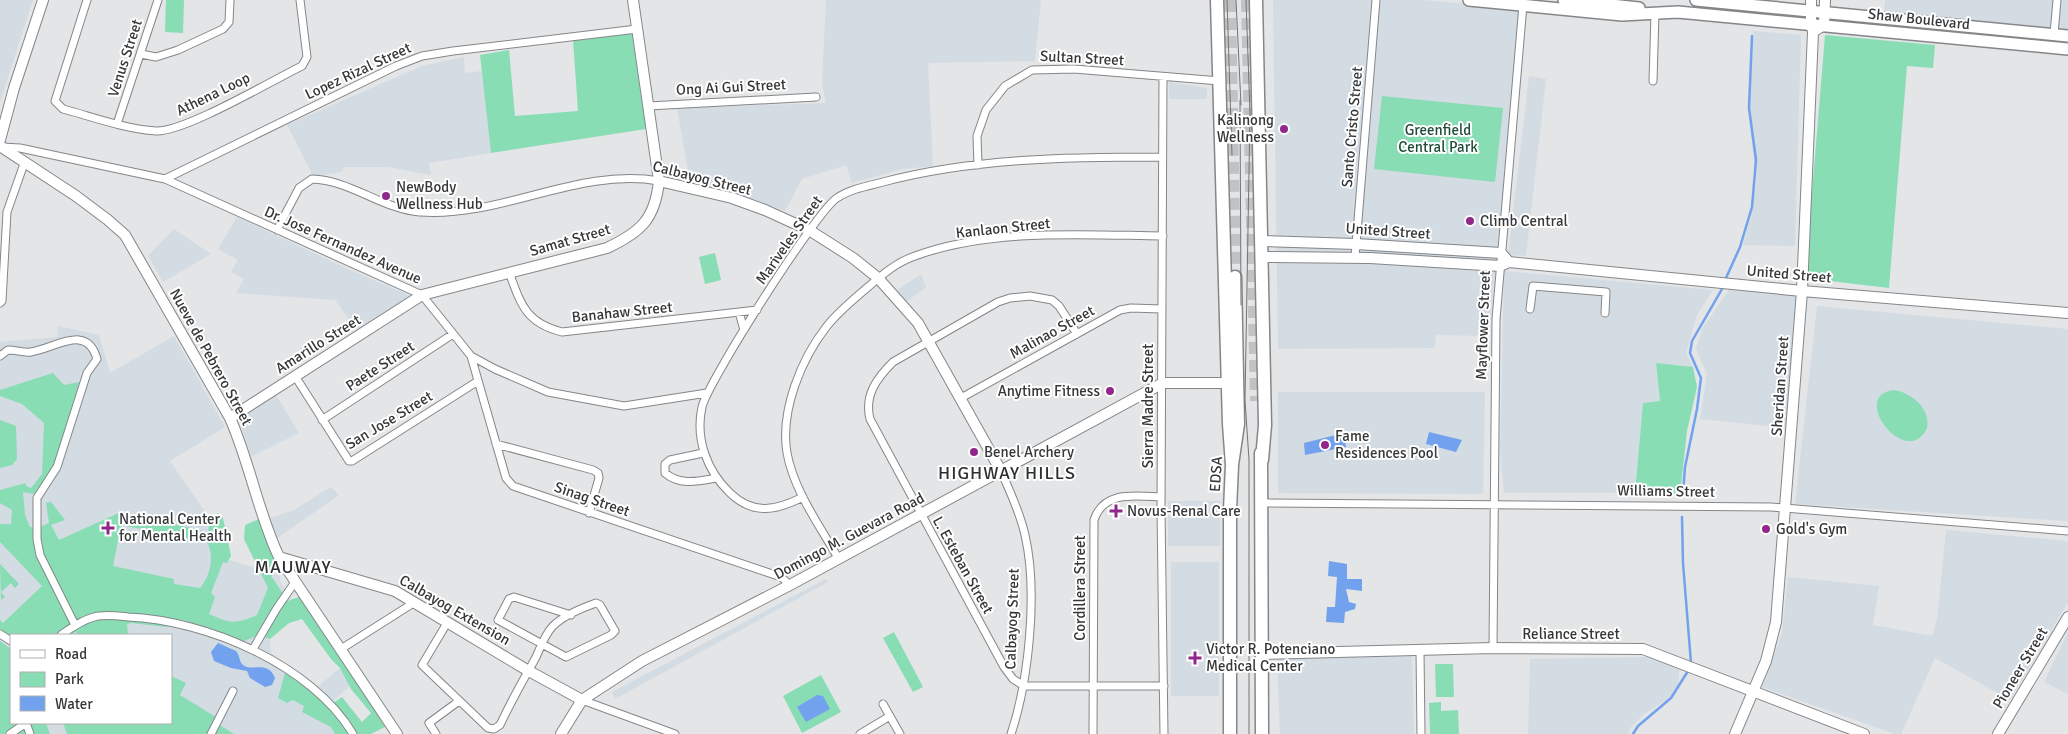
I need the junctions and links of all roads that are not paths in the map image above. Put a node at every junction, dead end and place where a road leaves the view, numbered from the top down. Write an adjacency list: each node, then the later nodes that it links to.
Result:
1 (43, 0): 32 (street)
2 (87, 0): 31 (street, Athena Loop)
3 (158, 0): 25 (street, Venus Street)
4 (230, 0): 25 (street)
5 (300, 0): 31 (street, Athena Loop)
6 (633, 0): 21 (street, Samat Street)
7 (1218, 0): 27 (highway)
8 (1376, 0): 43 (street, Santo Cristo Street)
9 (1469, 0): 15 (main road, Shaw Boulevard)
10 (1569, 0): 16 (main road)
11 (1696, 0): 19 (main road, Shaw Boulevard)
12 (1825, 0): 18 (street)
13 (2057, 0): 22 (street)
14 (1257, 3): 42 (highway)
15 (1523, 5): 17 (main road, Shaw Boulevard); 44 (street, Mayflower Street)
16 (1678, 12): 17 (main road, Shaw Boulevard); 19 (main road, Shaw Boulevard)
17 (1655, 13): 28 (street)
18 (1825, 13): 19 (main road, Shaw Boulevard); 20 (street); 22 (main road, Shaw Boulevard)
19 (1811, 17): 20 (main road, Shaw Boulevard); 51 (street, Sheridan Street)
20 (1824, 25): 24 (main road, Shaw Boulevard)
21 (637, 29): 30 (street, Samat Street); 37 (street, Lopez Rizal Street)
22 (2054, 34): 23 (main road, Shaw Boulevard)
23 (2068, 36)
24 (2068, 49)
25 (141, 54): 31 (street, Venus Street)
26 (1163, 77): 27 (street, Sultan Street); 34 (street, Sierra Madre Street); 36 (street, Sultan Street)
27 (1220, 81): 69 (highway)
28 (1653, 81)
29 (816, 97): 30 (street, Ong Ai Gui Street)
30 (648, 106): 38 (street, Samat Street)
31 (117, 124)
32 (0, 141): 33 (street)
33 (0, 146): 35 (street, Nueve de Pebrero Street); 37 (street, Dr. Jose Fernandez Avenue)
34 (1162, 157): 36 (street, Mariveles Street); 41 (street, Sierra Madre Street)
35 (25, 161): 53 (street); 73 (street, Nueve de Pebrero Street)
36 (978, 165): 40 (street, Mariveles Street)
37 (165, 179): 39 (street, Dr. Jose Fernandez Avenue)
38 (659, 181): 39 (street, Calbayog Street); 40 (street, Calbayog Street); 48 (street, Samat Street)
39 (277, 230): 52 (street, Dr. Jose Fernandez Avenue)
40 (809, 230): 50 (street, Calbayog Street); 56 (street, Mariveles Street)
41 (1163, 236): 50 (street, Kanlaon Street); 54 (street, Sierra Madre Street)
42 (1269, 241): 43 (street, United Street); 45 (highway)
43 (1356, 244): 44 (street, United Street); 46 (street, Santo Cristo Street)
44 (1501, 253): 47 (street)
45 (1269, 256): 46 (street, United Street); 77 (highway)
46 (1355, 257): 47 (street, United Street)
47 (1504, 264): 51 (street, United Street); 84 (street, Mayflower Street)
48 (509, 272): 52 (street, Samat Street); 57 (street, Banahaw Street)
49 (1235, 277): 78 (highway, EDSA)
50 (878, 278): 63 (street, Calbayog Street); 81 (street, Kanlaon Street)
51 (1802, 291): 59 (street, United Street); 85 (street, Sheridan Street)
52 (422, 295): 61 (street, Dr. Jose Fernandez Avenue); 66 (street, Amarillo Street)
53 (1, 303)
54 (1162, 309): 62 (street, Malinao Street); 68 (street, Sierra Madre Street)
55 (1530, 309): 58 (street)
56 (757, 310): 57 (street, Banahaw Street); 60 (street, Mariveles Street)
57 (739, 312): 60 (street)
58 (1605, 313)
59 (2068, 313)
60 (744, 330): 70 (street, Mariveles Street)
61 (453, 334): 65 (street, Dr. Jose Fernandez Avenue); 74 (street, Paete Street)
62 (1077, 334): 63 (street, L. Esteban Street); 71 (street, Malinao Street)
63 (929, 341): 71 (street, Calbayog Street); 87 (street, L. Esteban Street)
64 (0, 356): 98 (street)
65 (471, 356): 67 (street, Sinag Street); 70 (street, Dr. Jose Fernandez Avenue)
66 (295, 376): 73 (street, Amarillo Street); 74 (street, San Jose Street)
67 (478, 381): 74 (street, San Jose Street); 75 (street, Sinag Street)
68 (1163, 383): 69 (street, Domingo M. Guevara Road); 79 (street, Domingo M. Guevara Road); 82 (street, Sierra Madre Street)
69 (1228, 383): 78 (highway)
70 (707, 393): 76 (street, Mariveles Street)
71 (961, 398): 79 (street, Calbayog Street)
72 (1256, 401): 77 (highway)
73 (230, 418): 89 (street, Nueve de Pebrero Street)
74 (322, 420)
75 (496, 444): 86 (street, Sinag Street); 86 (street)
76 (703, 453): 80 (street, Mariveles Street); 80 (street)
77 (1262, 460): 83 (highway)
78 (1232, 465): 129 (highway, EDSA)
79 (1001, 471): 87 (street, Domingo M. Guevara Road); 107 (street, Calbayog Street)
80 (716, 478): 81 (street, Mariveles Street)
81 (803, 497): 90 (street, Kanlaon Street)
82 (1161, 497): 108 (street, Cordillera Street); 109 (street, Sierra Madre Street)
83 (1262, 503): 84 (street, Williams Street); 105 (highway)
84 (1493, 504): 85 (street, Williams Street); 101 (street, Mayflower Street)
85 (1786, 508): 88 (street, Williams Street); 110 (street, Sheridan Street)
86 (589, 512): 93 (street, Sinag Street)
87 (920, 515): 90 (street, Domingo M. Guevara Road); 107 (street, L. Esteban Street)
88 (2068, 531)
89 (279, 557): 91 (street, Calbayog Extension); 92 (street, Nueve de Pebrero Street)
90 (838, 558): 93 (street, Domingo M. Guevara Road)
91 (305, 564): 92 (street); 94 (street, Calbayog Extension)
92 (295, 582): 102 (street, Nueve de Pebrero Street); 103 (street)
93 (790, 585): 112 (street, Domingo M. Guevara Road)
94 (415, 602): 97 (street, Calbayog Extension); 102 (street)
95 (571, 615): 100 (street); 100 (street); 100 (street)
96 (2068, 617): 134 (street, Pioneer Street)
97 (447, 623): 106 (street, Calbayog Extension); 113 (street)
98 (75, 625): 99 (street); 103 (street)
99 (62, 634)
100 (542, 644): 106 (street)
101 (1493, 648): 104 (street, Reliance Street); 110 (street, Reliance Street)
102 (341, 649): 120 (street, Nueve de Pebrero Street)
103 (255, 650): 119 (street)
104 (1420, 651): 105 (street, Reliance Street); 131 (street)
105 (1263, 654): 130 (highway)
106 (527, 670): 112 (street, Calbayog Extension); 113 (street)
107 (1024, 686): 108 (street); 126 (street, Calbayog Street)
108 (1094, 686): 109 (street); 127 (street, Cordillera Street)
109 (1164, 686): 128 (street, Sierra Madre Street)
110 (1753, 691): 132 (street, Sheridan Street); 133 (street, Reliance Street)
111 (233, 692): 118 (street)
112 (582, 700): 122 (street, Domingo M. Guevara Road); 123 (street)
113 (459, 701): 121 (street)
114 (883, 704): 115 (street)
115 (890, 716): 124 (street); 125 (street)
116 (25, 724): 117 (street)
117 (10, 734)
118 (211, 734)
119 (353, 734)
120 (397, 734)
121 (436, 734)
122 (561, 734)
123 (675, 734)
124 (862, 734)
125 (900, 734)
126 (1011, 734)
127 (1093, 734)
128 (1164, 734)
129 (1230, 734)
130 (1262, 734)
131 (1422, 734)
132 (1735, 734)
133 (1864, 734)
134 (1998, 734)

